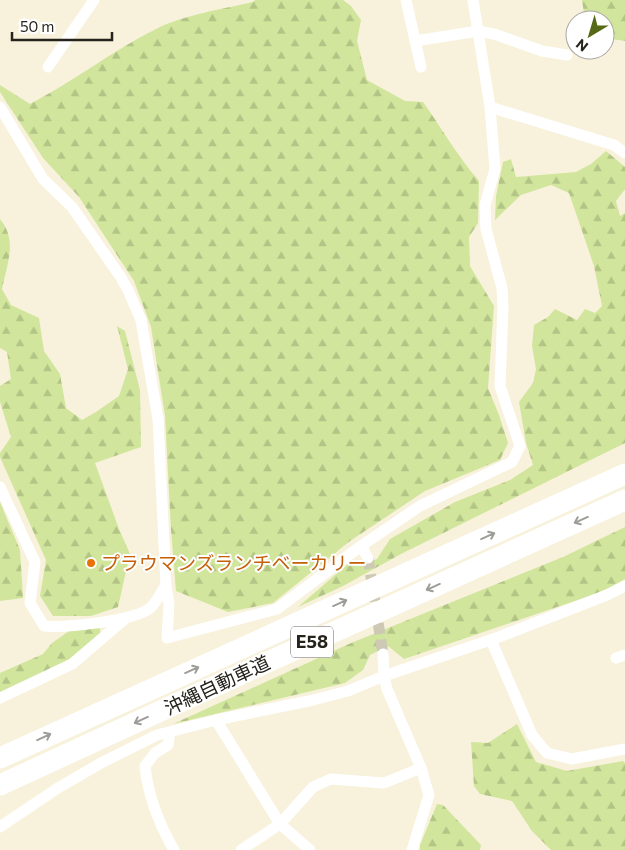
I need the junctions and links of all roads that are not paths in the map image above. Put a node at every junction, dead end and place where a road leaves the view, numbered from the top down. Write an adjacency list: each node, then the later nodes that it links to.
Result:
1 (94, 0): 7 (street)
2 (406, 0): 5 (street)
3 (473, 0): 4 (street)
4 (478, 32): 5 (street); 6 (street); 10 (street)
5 (416, 41): 8 (street)
6 (565, 56)
7 (48, 67)
8 (421, 67)
9 (0, 107): 17 (street)
10 (490, 107): 11 (street); 15 (street)
11 (625, 153)
12 (622, 474): 27 (highway, 沖縄自動車道 / E58, one-way to 12)
13 (0, 487): 19 (street)
14 (625, 500): 29 (highway, 沖縄自動車道 / E58, one-way to 29)
15 (361, 546): 16 (street); 17 (street)
16 (368, 558)
17 (166, 585): 19 (street)
18 (625, 586): 20 (street)
19 (126, 618): 23 (street)
20 (492, 640): 22 (street); 26 (street)
21 (383, 654): 22 (street)
22 (384, 676): 24 (street); 28 (street)
23 (0, 698)
24 (216, 720): 25 (street); 30 (street)
25 (170, 732): 31 (street); 33 (street)
26 (625, 749)
27 (0, 758)
28 (421, 768): 30 (street); 35 (street)
29 (0, 785)
30 (280, 824): 32 (street); 34 (street)
31 (0, 827)
32 (310, 849)
33 (174, 850)
34 (242, 850)
35 (412, 850)

